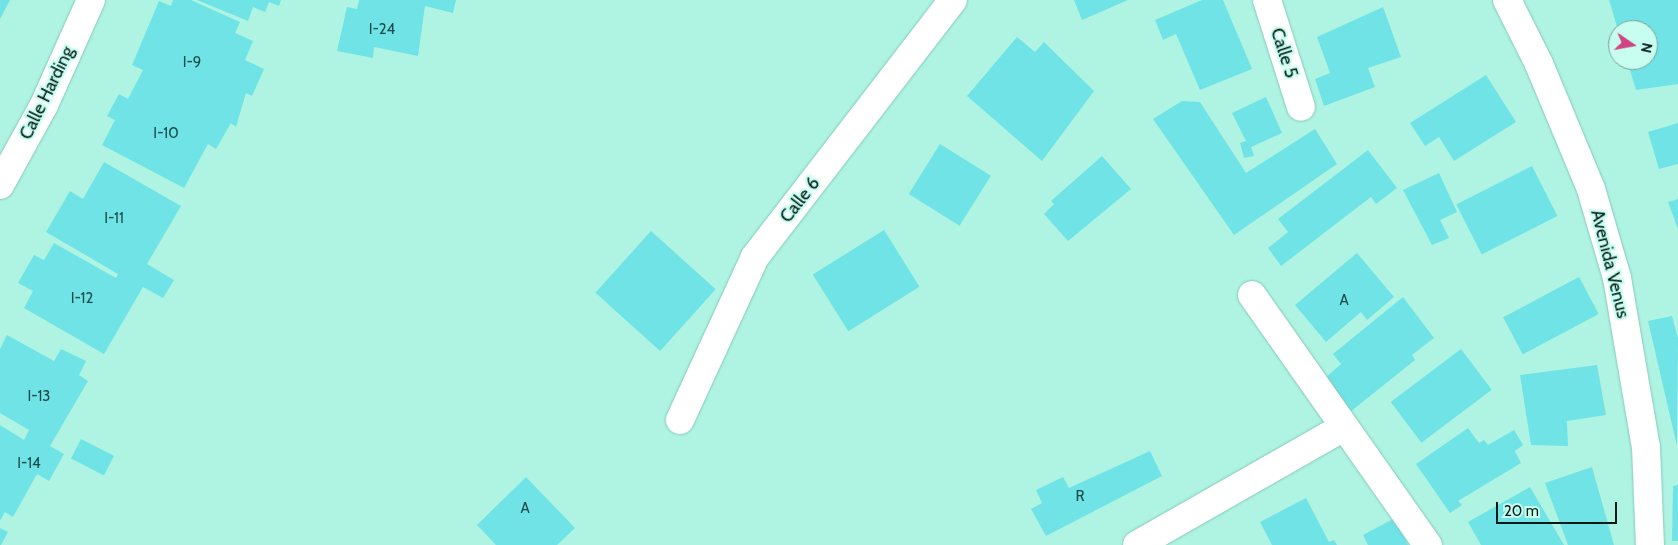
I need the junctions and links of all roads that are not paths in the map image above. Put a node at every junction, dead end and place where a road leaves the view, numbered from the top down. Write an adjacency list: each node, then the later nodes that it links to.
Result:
1 (91, 0): 6 (street, Calle Harding)
2 (953, 0): 8 (street, Calle 6)
3 (1267, 0): 5 (street, Calle 5)
4 (1506, 0): 12 (street, Avenida Venus)
5 (1301, 107)
6 (0, 185)
7 (1252, 295): 9 (street)
8 (680, 420)
9 (1342, 428): 10 (street); 11 (street)
10 (1137, 545)
11 (1428, 545)
12 (1650, 545)

